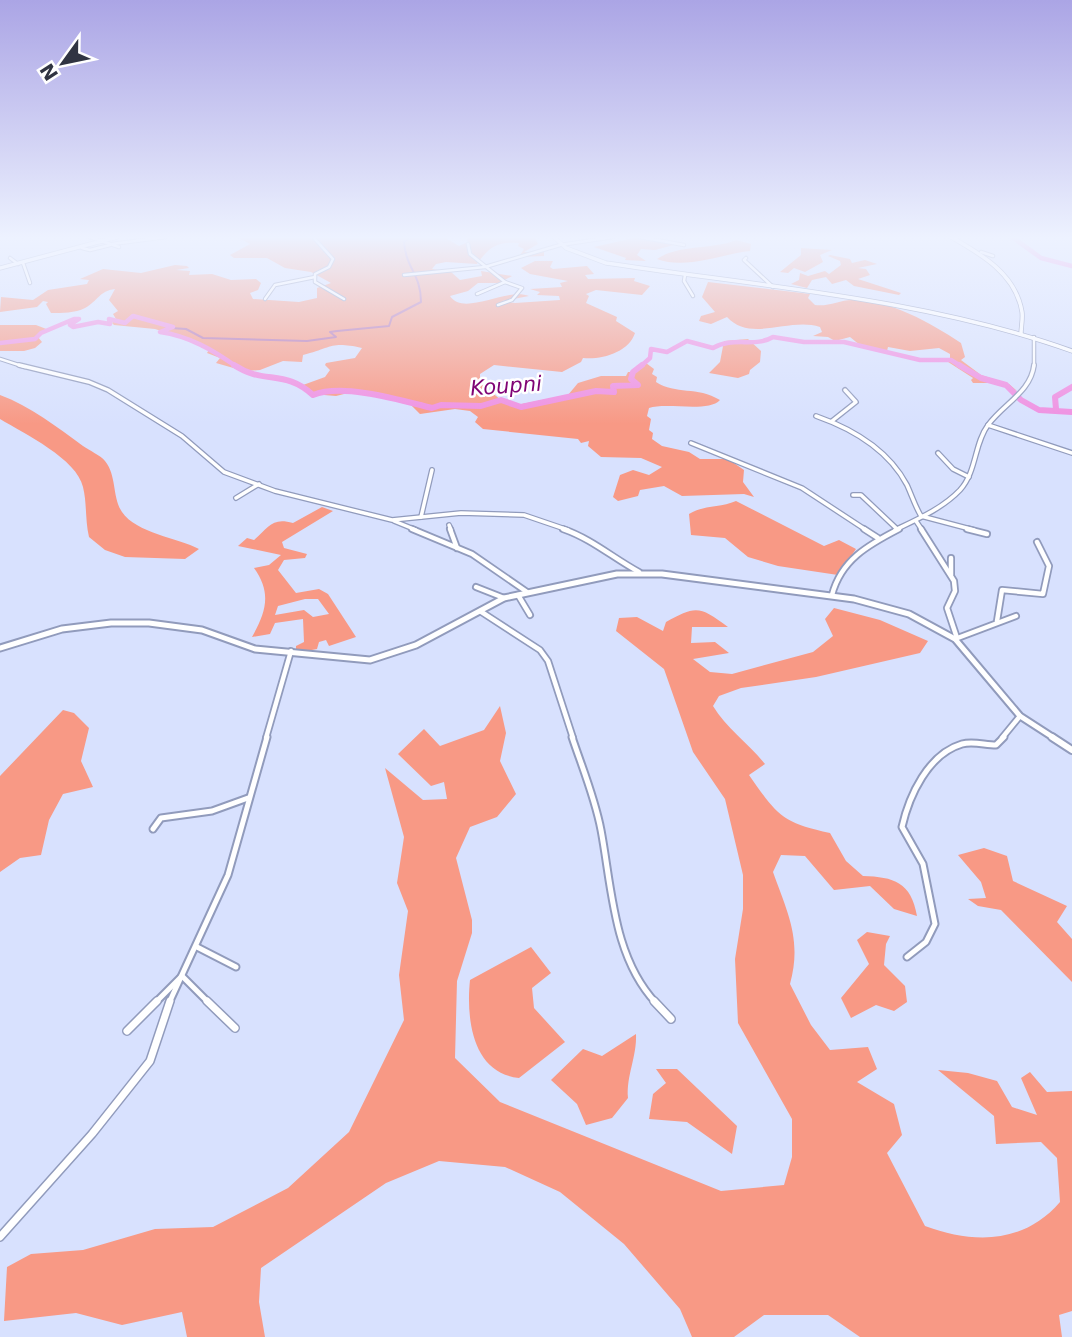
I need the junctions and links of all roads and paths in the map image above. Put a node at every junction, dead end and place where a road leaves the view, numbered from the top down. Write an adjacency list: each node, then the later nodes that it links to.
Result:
1 (513, 299): 4 (street)
2 (851, 299): 5 (main road)
3 (1018, 299): 5 (street)
4 (498, 305)
5 (1021, 334): 6 (main road)
6 (1034, 337): 7 (main road); 12 (street)
7 (1072, 351)
8 (0, 359): 18 (street)
9 (845, 390): 11 (street)
10 (816, 416): 11 (street)
11 (832, 421): 22 (street)
12 (988, 425): 15 (street); 17 (street)
13 (691, 443): 28 (street)
14 (938, 453): 17 (street)
15 (1072, 453)
16 (432, 470): 21 (street)
17 (969, 477): 22 (street)
18 (259, 484): 20 (street); 23 (street)
19 (853, 495): 26 (street)
20 (236, 498)
21 (421, 517): 23 (street); 32 (street)
22 (923, 517): 24 (street); 27 (street)
23 (392, 520): 30 (street)
24 (916, 521): 26 (street); 33 (street)
25 (449, 525): 30 (street)
26 (897, 529): 28 (street)
27 (987, 534)
28 (878, 538): 37 (street)
29 (1037, 542): 42 (street)
30 (457, 548): 35 (street)
31 (951, 558): 33 (street)
32 (644, 572): 35 (street); 37 (street)
33 (951, 575): 43 (street)
34 (476, 587): 38 (street)
35 (528, 593): 36 (street)
36 (517, 595): 38 (street); 40 (street)
37 (832, 595): 43 (street)
38 (504, 598): 39 (street)
39 (480, 611): 45 (street); 54 (street)
40 (530, 615)
41 (1016, 616): 42 (street)
42 (997, 621): 43 (street)
43 (956, 638): 46 (street)
44 (1, 648): 45 (street)
45 (290, 651): 48 (street)
46 (1020, 716): 47 (street); 51 (street)
47 (1072, 750)
48 (249, 797): 49 (street); 50 (street)
49 (153, 830)
50 (197, 947): 52 (street); 53 (street)
51 (907, 957)
52 (236, 967)
53 (181, 976): 55 (street); 56 (street); 57 (street)
54 (671, 1019)
55 (235, 1028)
56 (127, 1031)
57 (0, 1237)

